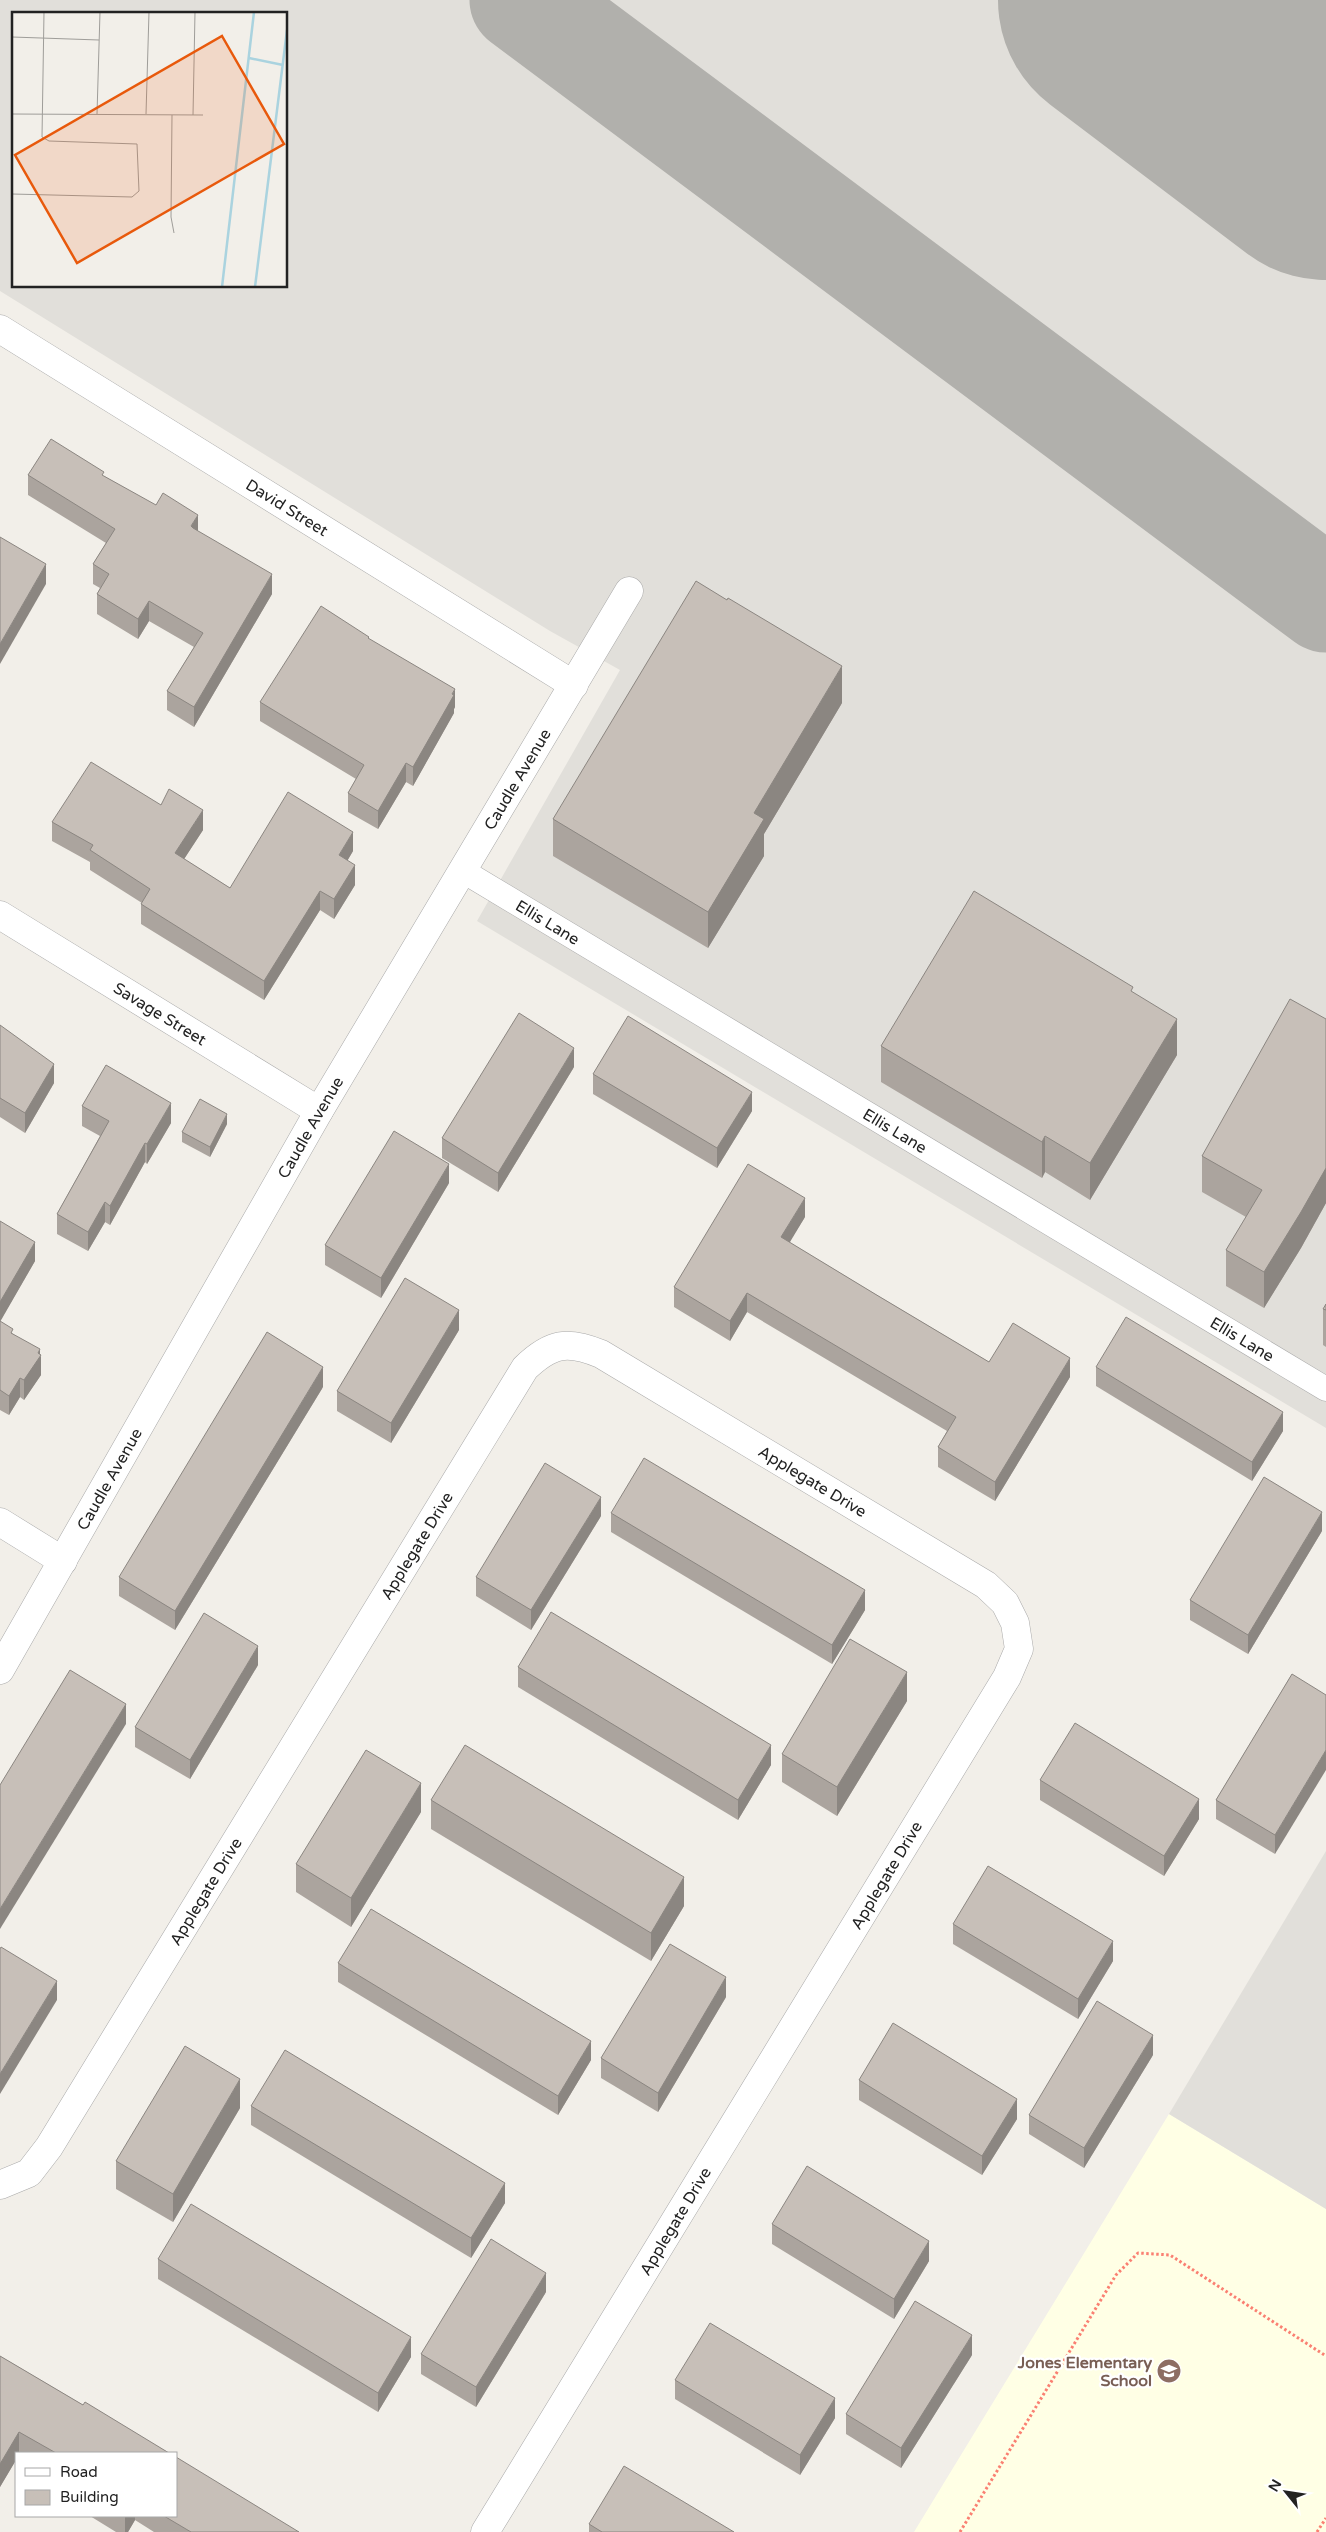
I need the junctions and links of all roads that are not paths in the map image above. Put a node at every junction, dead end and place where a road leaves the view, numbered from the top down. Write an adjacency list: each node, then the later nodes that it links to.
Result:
1 (0, 330): 3 (street, David Street)
2 (629, 591): 3 (street, Caudle Avenue)
3 (574, 685): 4 (street, Caudle Avenue)
4 (462, 871): 6 (street, Caudle Avenue); 7 (lane, Ellis Lane)
5 (0, 915): 6 (street, Savage Street)
6 (319, 1112): 9 (street, Caudle Avenue)
7 (1326, 1389)
8 (0, 1522): 9 (street)
9 (63, 1561): 10 (street, Caudle Avenue)
10 (0, 1670)
11 (0, 2185): 12 (street, Applegate Drive)
12 (485, 2532)

